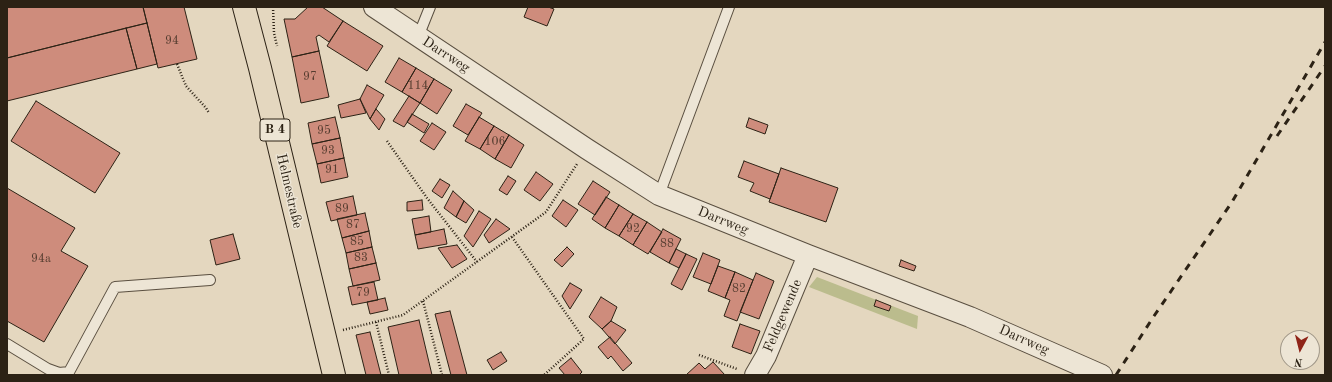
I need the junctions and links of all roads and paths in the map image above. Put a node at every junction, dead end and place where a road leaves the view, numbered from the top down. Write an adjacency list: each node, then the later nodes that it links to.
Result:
1 (374, 7): 5 (street, Darrweg)
2 (430, 7): 5 (lane)
3 (729, 7): 10 (lane)
4 (250, 13): 17 (main road, Helmestraße / B 4)
5 (418, 37): 9 (street, Darrweg)
6 (177, 64): 7 (path)
7 (209, 113)
8 (387, 142): 13 (path)
9 (587, 149): 10 (street, Darrweg); 11 (path)
10 (659, 195): 12 (street, Darrweg)
11 (512, 237): 13 (path); 24 (path)
12 (808, 255): 20 (street, Feldgewende); 25 (street, Darrweg)
13 (477, 262): 15 (path)
14 (210, 280): 18 (lane)
15 (423, 301): 16 (path); 23 (path)
16 (376, 322): 17 (path); 22 (path)
17 (324, 335): 21 (main road, Helmestraße / B 4)
18 (7, 344)
19 (699, 355): 20 (path)
20 (747, 372)
21 (334, 375)
22 (389, 375)
23 (442, 375)
24 (544, 375)
25 (1102, 375)

